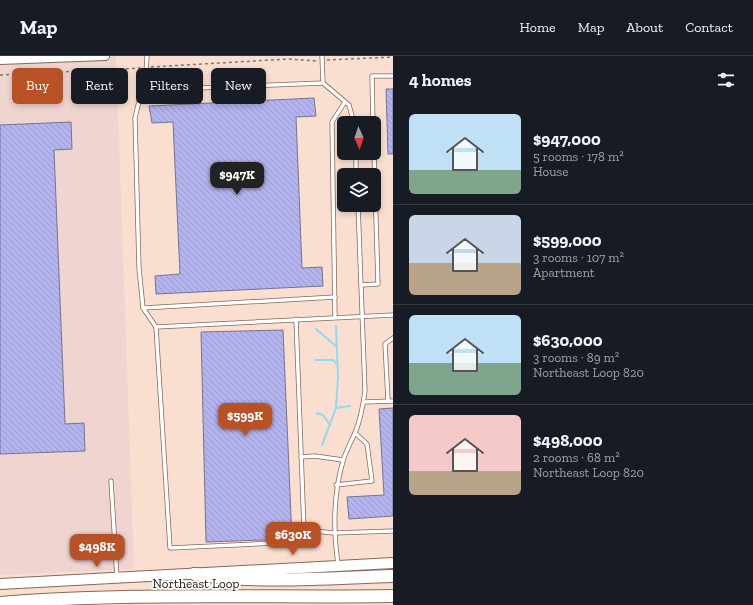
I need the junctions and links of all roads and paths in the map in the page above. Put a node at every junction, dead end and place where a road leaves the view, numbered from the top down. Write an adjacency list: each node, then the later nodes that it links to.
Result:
1 (105, 56): 5 (street)
2 (147, 56): 6 (lane)
3 (393, 57): 4 (path)
4 (322, 58): 6 (path); 10 (lane)
5 (0, 60)
6 (147, 68)
7 (136, 69): 8 (path)
8 (0, 75)
9 (393, 76): 15 (lane)
10 (323, 83): 11 (lane); 12 (lane)
11 (203, 88)
12 (345, 102): 14 (lane); 19 (lane)
13 (138, 104): 20 (lane)
14 (352, 116)
15 (373, 116)
16 (374, 160): 18 (lane)
17 (358, 212): 18 (lane)
18 (361, 285): 22 (lane)
19 (335, 298): 20 (lane); 23 (lane)
20 (143, 308): 25 (lane)
21 (393, 315): 22 (lane)
22 (362, 316): 23 (lane); 29 (lane)
23 (335, 317): 24 (lane)
24 (296, 319): 25 (lane); 31 (lane)
25 (156, 327): 35 (lane)
26 (393, 338): 27 (lane)
27 (388, 400): 28 (lane); 29 (lane)
28 (393, 401)
29 (364, 402): 30 (lane)
30 (355, 433): 32 (lane); 34 (lane)
31 (301, 457): 32 (lane); 35 (lane)
32 (343, 460): 34 (lane)
33 (112, 481): 42 (lane)
34 (336, 485): 37 (lane)
35 (304, 530): 37 (lane)
36 (393, 531): 37 (lane)
37 (334, 533): 39 (lane)
38 (393, 563): 39 (main road)
39 (338, 565): 40 (main road)
40 (194, 574): 41 (highway); 42 (main road)
41 (393, 576)
42 (116, 578): 43 (main road)
43 (0, 584)
44 (393, 596): 45 (highway, Northeast Loop)
45 (0, 603)

